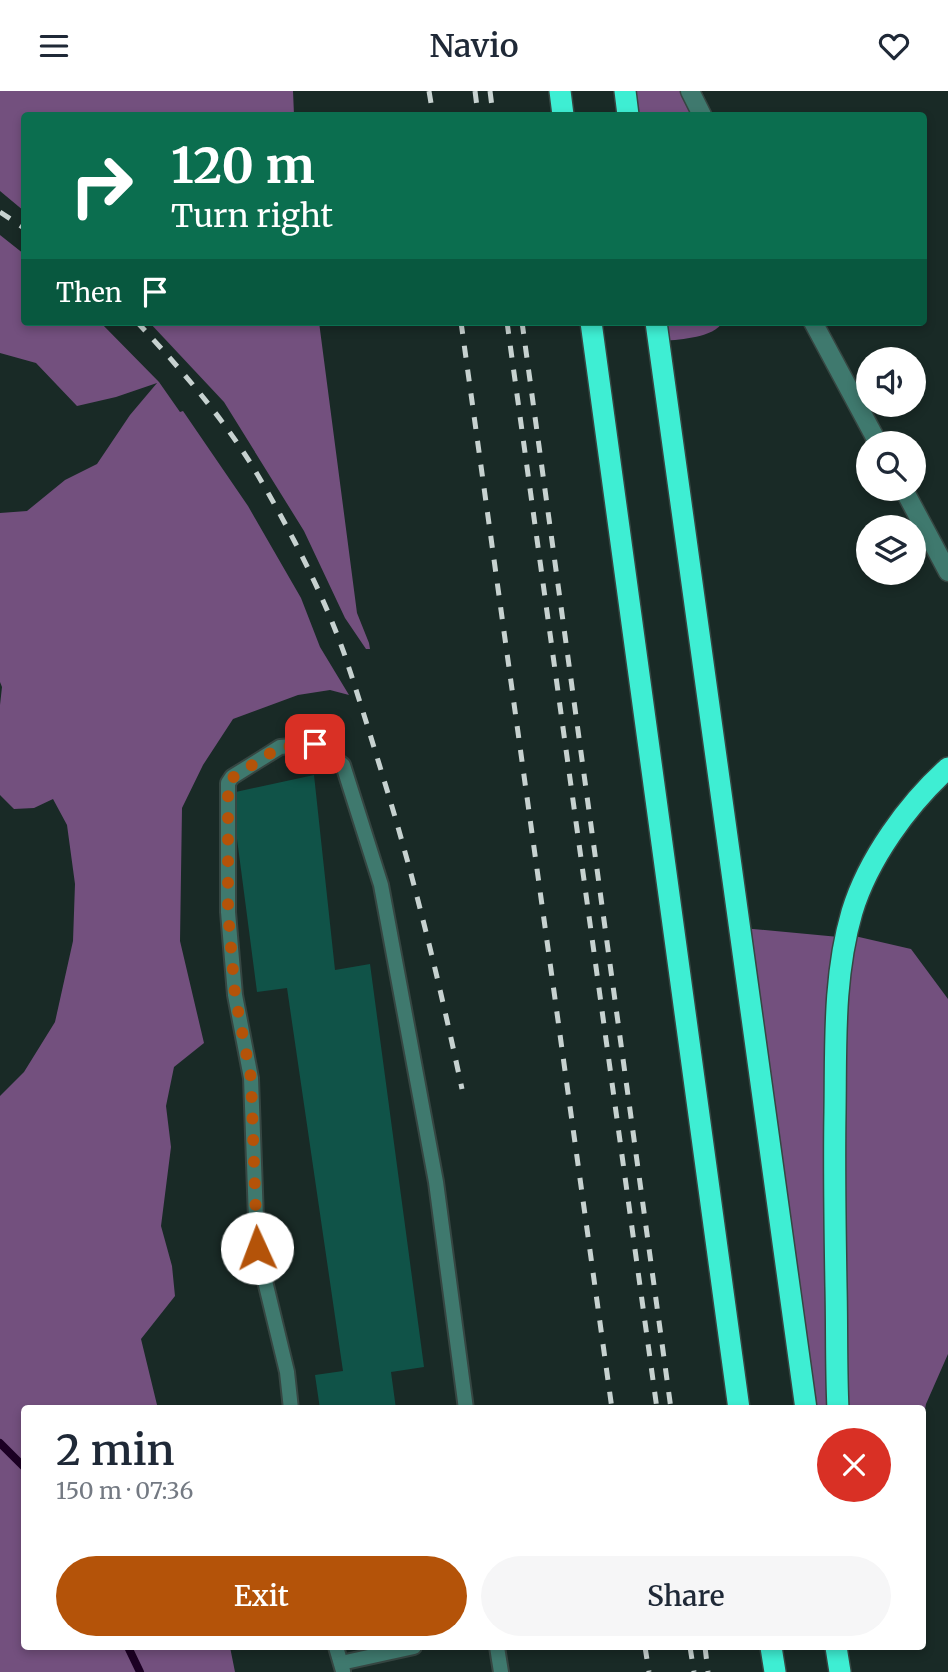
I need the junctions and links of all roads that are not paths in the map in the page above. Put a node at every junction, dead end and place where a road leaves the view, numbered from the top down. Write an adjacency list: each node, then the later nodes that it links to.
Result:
1 (560, 91): 4 (highway)
2 (625, 91): 5 (highway)
3 (690, 91): 6 (street)
4 (563, 112)
5 (628, 112)
6 (700, 112)
7 (593, 326): 16 (highway)
8 (657, 326): 17 (highway)
9 (815, 326): 10 (street)
10 (872, 431)
11 (910, 501): 12 (street)
12 (947, 568)
13 (948, 768): 18 (highway)
14 (291, 1405): 15 (lane)
15 (465, 1405)
16 (738, 1405)
17 (805, 1405)
18 (838, 1405)
19 (337, 1650): 25 (lane)
20 (403, 1650): 25 (lane)
21 (498, 1650): 26 (lane)
22 (771, 1650): 27 (highway)
23 (836, 1650): 28 (highway)
24 (850, 1650): 29 (highway)
25 (342, 1667)
26 (501, 1672)
27 (775, 1672)
28 (840, 1672)
29 (851, 1672)

